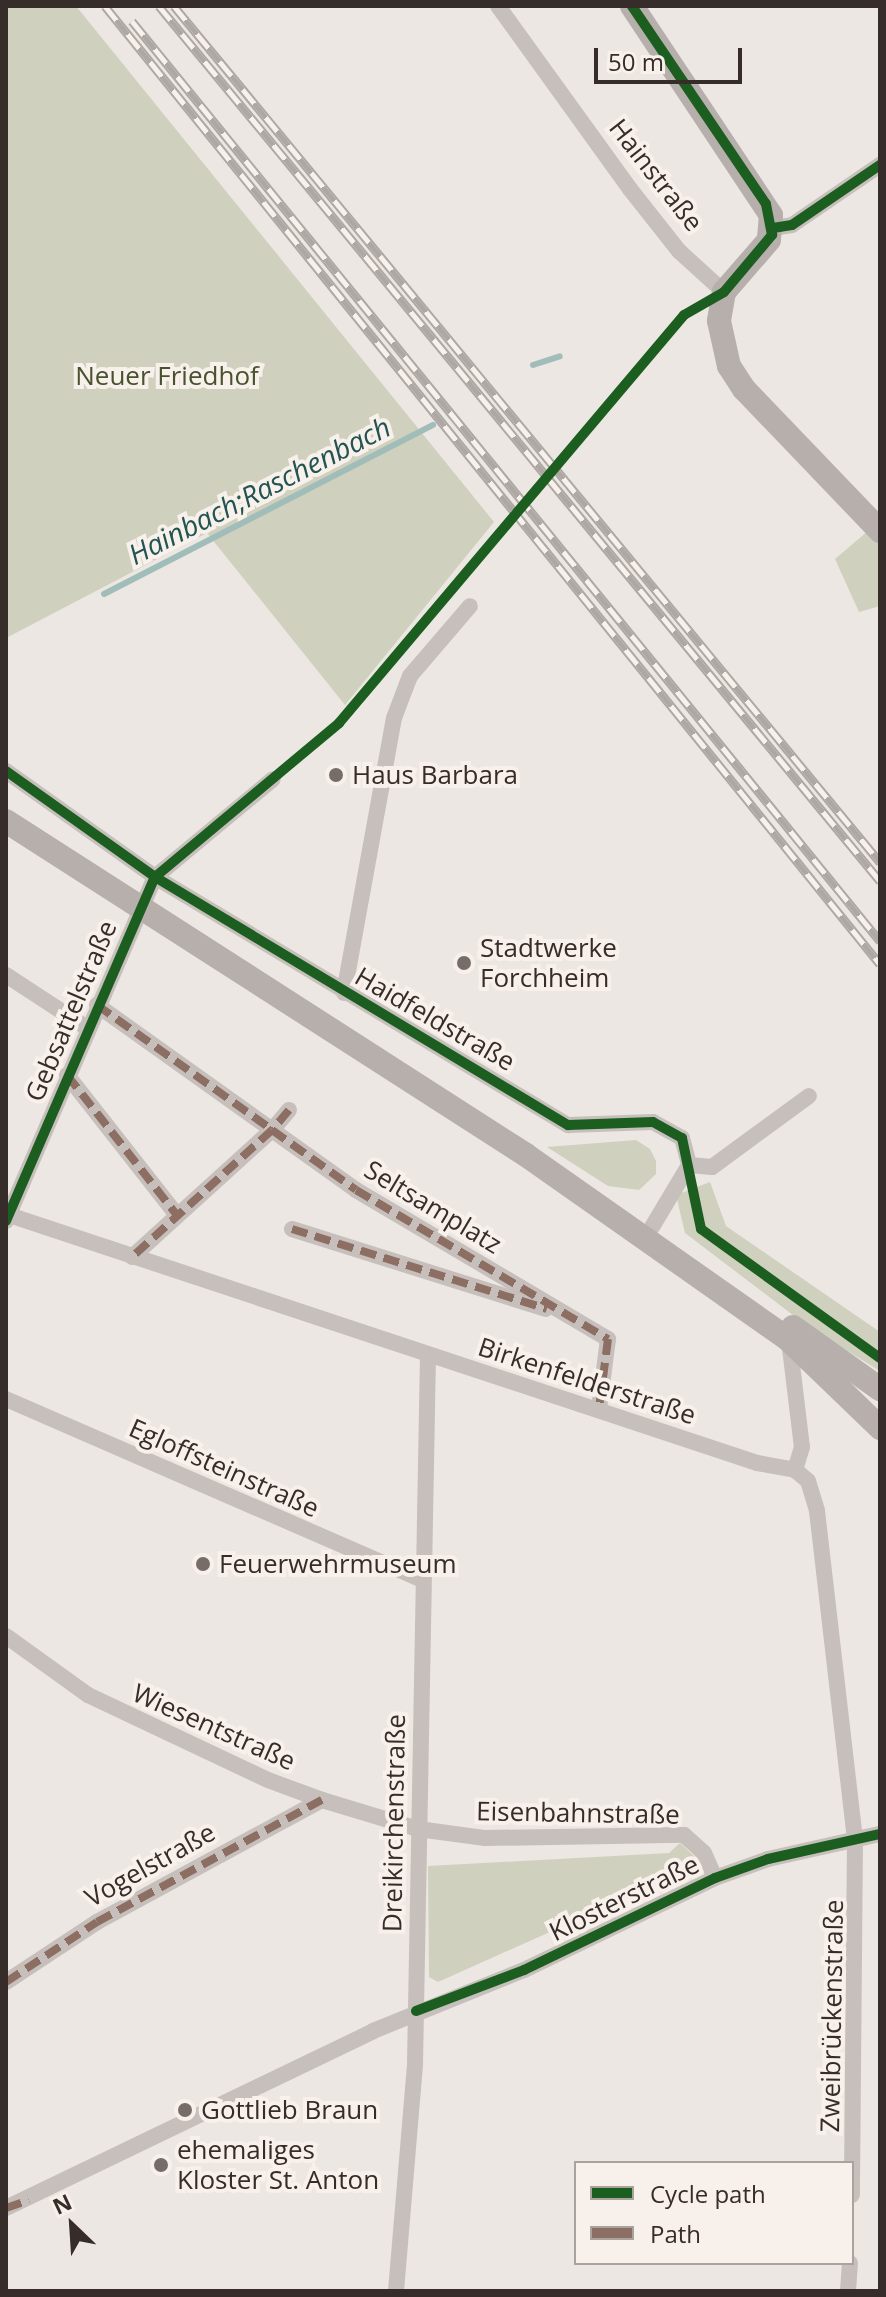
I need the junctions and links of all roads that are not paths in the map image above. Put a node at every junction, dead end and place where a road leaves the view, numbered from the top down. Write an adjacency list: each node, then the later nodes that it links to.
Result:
1 (498, 6): 5 (street, Hainstraße)
2 (632, 6): 4 (main road)
3 (877, 174): 4 (street)
4 (773, 228): 5 (main road)
5 (724, 292): 6 (main road)
6 (880, 531)
7 (470, 606): 14 (street, Haidfeldstraße)
8 (6, 771): 11 (street, Haidfeldstraße)
9 (273, 779): 11 (street)
10 (6, 821): 12 (main road)
11 (155, 877): 12 (street); 14 (street, Haidfeldstraße)
12 (140, 907): 15 (street, Gebsattelstraße); 21 (main road)
13 (6, 975): 16 (street)
14 (344, 993): 22 (street, Haidfeldstraße)
15 (97, 1005): 16 (street, Gebsattelstraße); 20 (street, Seltsamplatz)
16 (87, 1028): 17 (street, Gebsattelstraße)
17 (67, 1075): 23 (street); 24 (street, Gebsattelstraße)
18 (809, 1096): 22 (street)
19 (289, 1110): 20 (street)
20 (272, 1130): 23 (street); 28 (street, Seltsamplatz)
21 (526, 1155): 25 (main road); 29 (main road)
22 (689, 1165): 25 (street)
23 (176, 1214): 27 (street)
24 (7, 1217): 27 (street, Birkenfelderstraße)
25 (652, 1227): 31 (main road)
26 (292, 1229): 28 (street, Seltsamplatz)
27 (132, 1257): 30 (street, Birkenfelderstraße)
28 (574, 1317): 33 (street, Seltsamplatz)
29 (789, 1340): 34 (main road); 35 (street)
30 (428, 1356): 33 (street, Birkenfelderstraße); 36 (street, Dreikirchenstraße)
31 (879, 1388)
32 (6, 1399): 36 (street, Egloffsteinstraße)
33 (599, 1408): 35 (street, Birkenfelderstraße)
34 (880, 1428)
35 (795, 1470): 41 (street)
36 (422, 1580): 39 (street, Dreikirchenstraße)
37 (6, 1636): 38 (street, Wiesentstraße)
38 (322, 1800): 39 (street, Wiesentstraße); 43 (street, Vogelstraße)
39 (418, 1829): 42 (street, Eisenbahnstraße); 44 (street, Dreikirchenstraße)
40 (880, 1834): 41 (street)
41 (855, 1839): 42 (street, Klosterstraße); 45 (street, Zweibrückenstraße)
42 (715, 1878): 44 (street, Klosterstraße)
43 (6, 1982)
44 (416, 2011): 46 (street, Klosterstraße); 48 (street, Dreikirchenstraße)
45 (852, 2161)
46 (6, 2208)
47 (850, 2265): 49 (street)
48 (396, 2291)
49 (848, 2291)

